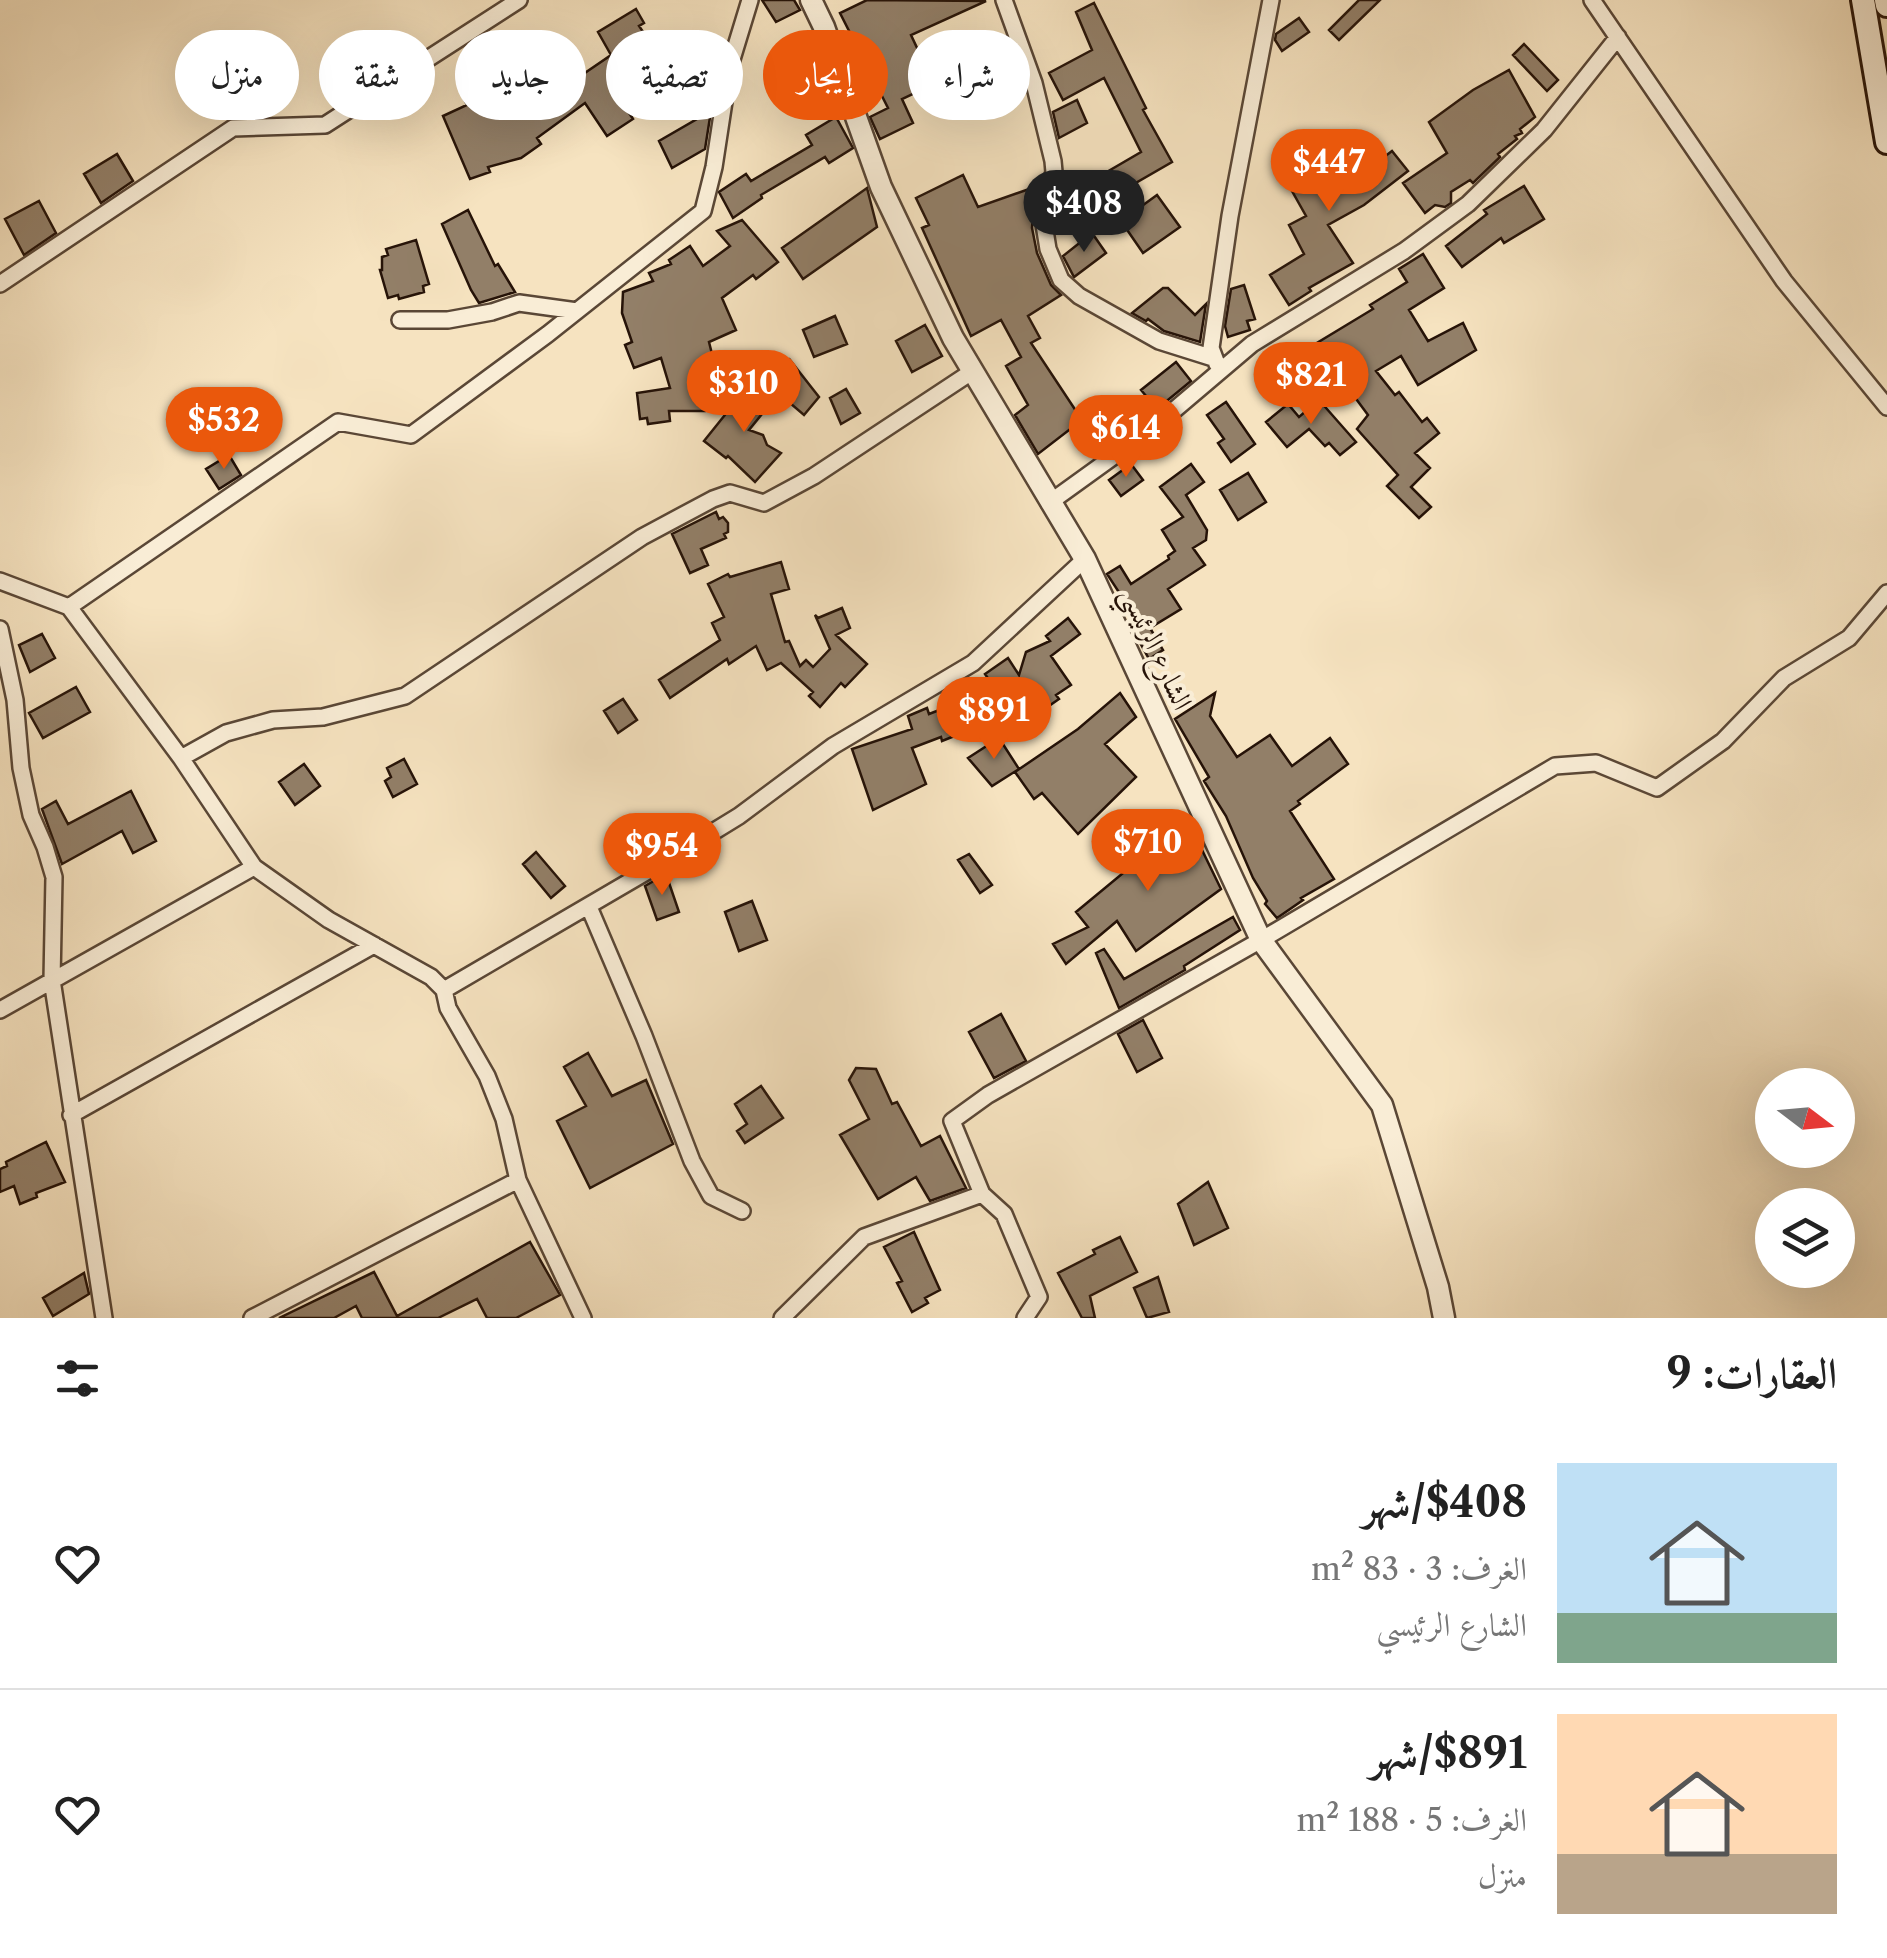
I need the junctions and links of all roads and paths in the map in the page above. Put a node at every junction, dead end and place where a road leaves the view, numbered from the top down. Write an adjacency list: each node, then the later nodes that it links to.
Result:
1 (519, 0): 10 (street)
2 (750, 0): 11 (street)
3 (811, 0): 14 (street, الشارع الرئيسي)
4 (1004, 0): 13 (street)
5 (1271, 0): 13 (street)
6 (1592, 0): 8 (street)
7 (1878, 4): 9 (main road)
8 (1618, 37): 13 (street); 15 (street)
9 (1887, 142)
10 (0, 284)
11 (577, 311): 12 (street); 20 (street)
12 (400, 320)
13 (1217, 364): 16 (street)
14 (972, 372): 16 (street, الشارع الرئيسي); 23 (street)
15 (1887, 407)
16 (1050, 504): 17 (street, الشارع الرئيسي)
17 (1085, 559): 25 (street); 26 (street, الشارع الرئيسي)
18 (0, 580): 20 (street)
19 (1887, 593): 26 (street)
20 (69, 607): 23 (street)
21 (0, 629): 22 (street)
22 (8, 704): 28 (street)
23 (181, 758): 24 (street)
24 (254, 867): 27 (street); 28 (street)
25 (589, 907): 29 (street); 34 (street)
26 (1262, 940): 33 (street); 35 (street, الشارع الرئيسي)
27 (374, 946): 29 (street); 31 (street)
28 (52, 980): 30 (street); 31 (street)
29 (444, 990): 32 (street)
30 (0, 1010)
31 (71, 1115): 36 (street)
32 (518, 1180): 37 (street); 38 (street)
33 (982, 1194): 39 (street); 40 (street)
34 (742, 1212)
35 (1437, 1315)
36 (104, 1318)
37 (252, 1318)
38 (582, 1318)
39 (782, 1318)
40 (1025, 1318)

